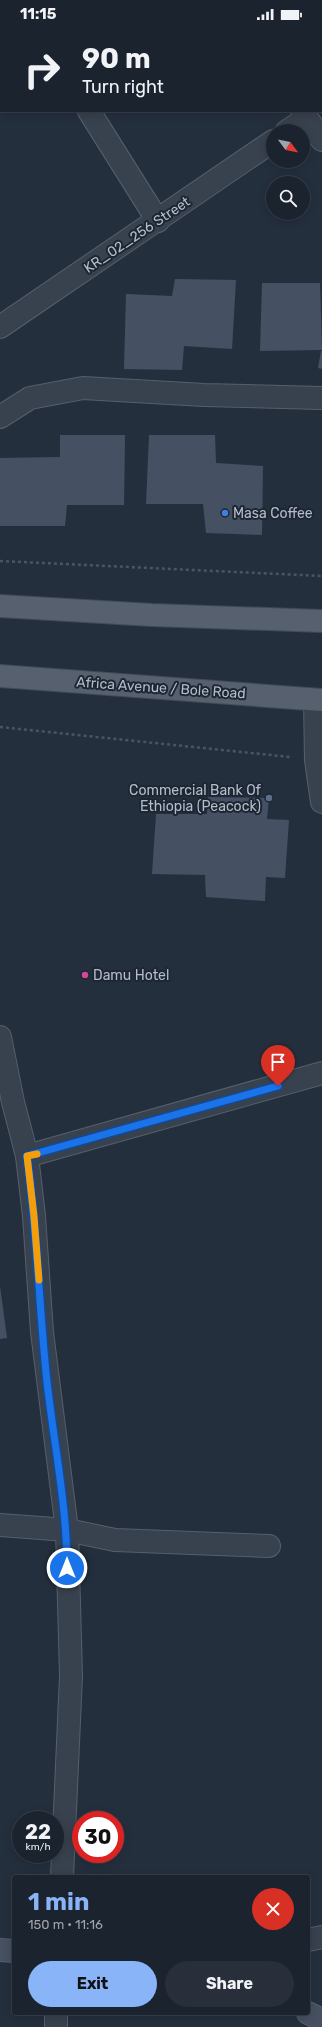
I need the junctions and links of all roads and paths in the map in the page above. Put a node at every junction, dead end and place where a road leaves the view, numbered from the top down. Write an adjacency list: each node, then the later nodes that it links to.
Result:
1 (90, 112): 6 (street)
2 (304, 114): 3 (street); 4 (street)
3 (294, 124)
4 (322, 140)
5 (266, 146): 6 (street, KR_02_256 Street)
6 (158, 221): 7 (street, KR_02_256 Street)
7 (0, 327)
8 (321, 398): 9 (street)
9 (0, 417)
10 (0, 561): 11 (path)
11 (322, 576)
12 (0, 606): 13 (main road)
13 (322, 621)
14 (0, 676): 15 (main road, Africa Avenue / Bole Road)
15 (318, 700): 17 (street)
16 (0, 727): 17 (path)
17 (316, 760): 18 (street)
18 (322, 802)
19 (0, 1037): 20 (street)
20 (3, 1073): 22 (street)
21 (322, 1073): 22 (street)
22 (27, 1156): 24 (street)
23 (0, 1524): 24 (street)
24 (67, 1530): 25 (street); 26 (street)
25 (269, 1546)
26 (62, 1875)
27 (322, 1937): 28 (street)
28 (310, 1940)
29 (0, 1950): 30 (main road)
30 (12, 1951)
31 (310, 2013): 33 (main road)
32 (56, 2015): 34 (street)
33 (322, 2020)
34 (56, 2027)

